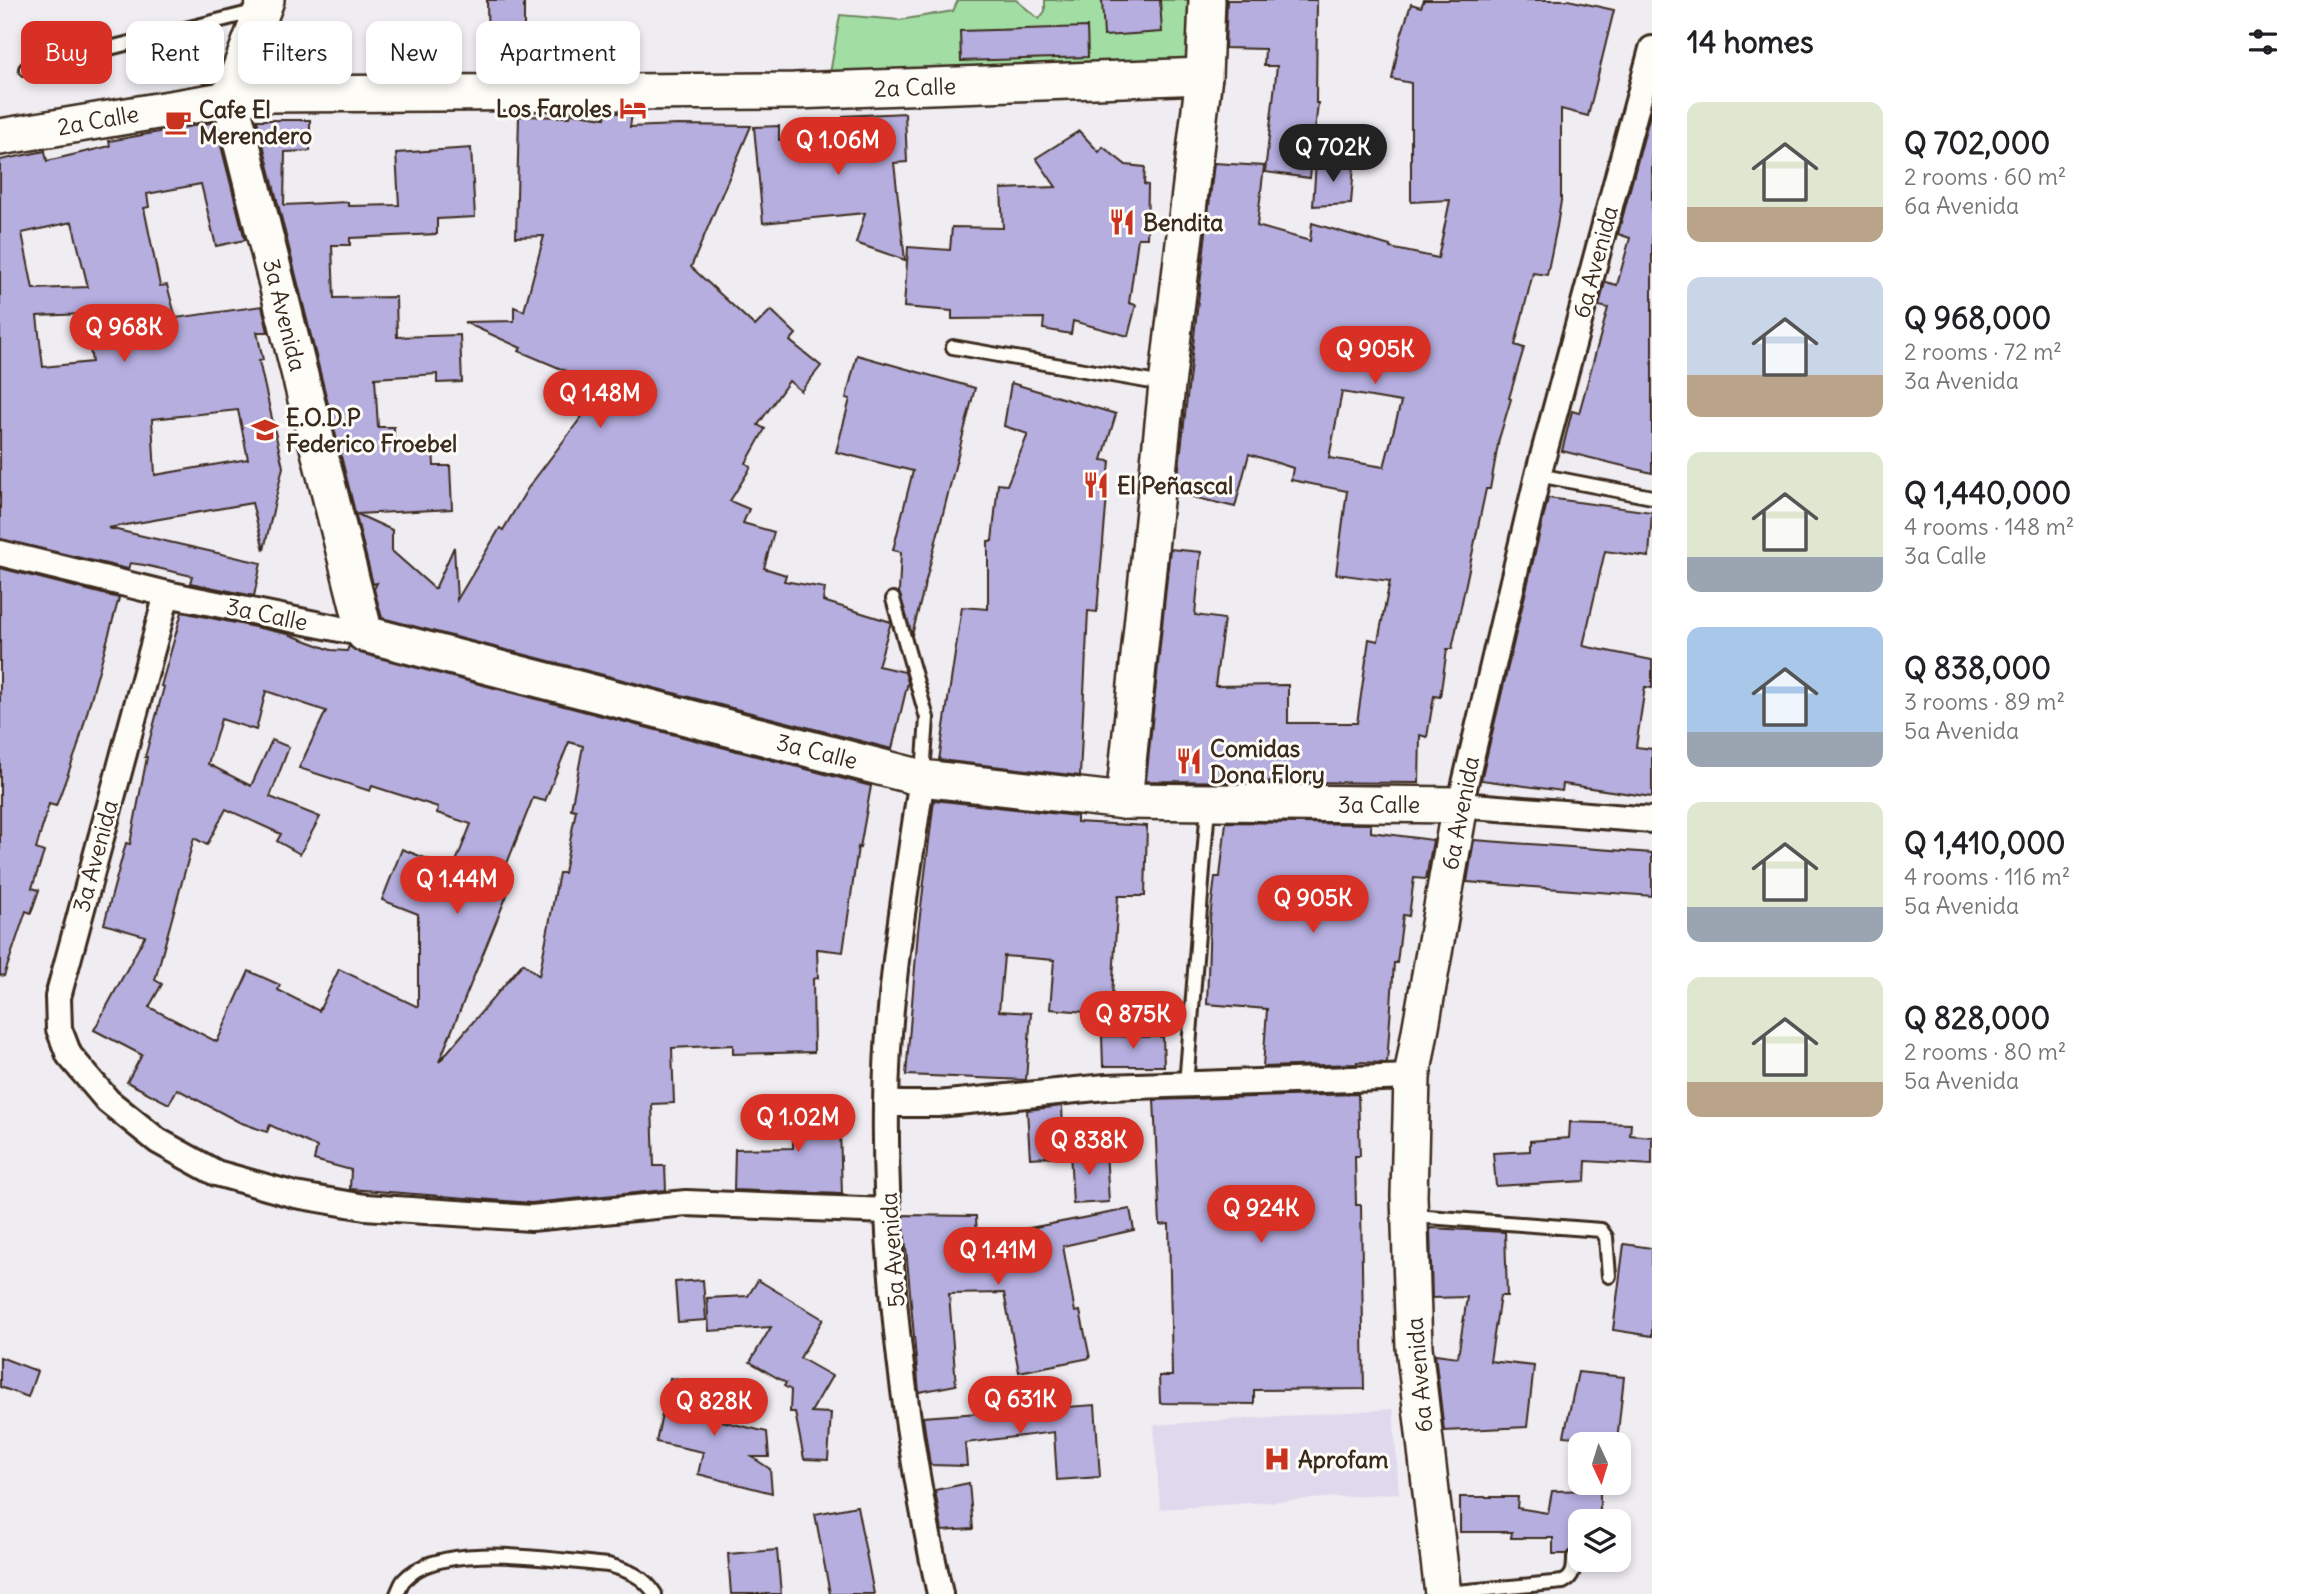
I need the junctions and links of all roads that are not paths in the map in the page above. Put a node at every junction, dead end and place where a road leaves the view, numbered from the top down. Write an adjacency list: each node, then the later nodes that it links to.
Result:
1 (1207, 0): 5 (street)
2 (265, 4): 3 (lane); 6 (street)
3 (112, 46)
4 (1652, 49): 10 (street, 6a Avenida)
5 (1204, 76): 6 (street, 2a Calle); 9 (street)
6 (230, 97): 7 (street, 2a Calle); 15 (street, 3a Avenida)
7 (0, 137)
8 (953, 347): 9 (lane)
9 (1167, 385): 17 (street)
10 (1538, 475): 11 (lane); 19 (street, 6a Avenida)
11 (1652, 497)
12 (0, 553): 13 (street, 3a Calle)
13 (166, 594): 15 (street, 3a Calle); 24 (street, 3a Avenida)
14 (893, 599): 16 (lane)
15 (365, 634): 16 (street, 3a Calle)
16 (922, 778): 17 (street, 3a Calle); 23 (street, 5a Avenida)
17 (1124, 801): 18 (street, 3a Calle)
18 (1208, 803): 19 (street, 3a Calle); 22 (lane)
19 (1460, 805): 20 (street, 3a Calle); 21 (street, 6a Avenida)
20 (1652, 820)
21 (1412, 1077): 22 (street); 25 (street, 6a Avenida)
22 (1186, 1084): 23 (street)
23 (886, 1104): 24 (street, 5a Avenida)
24 (888, 1211): 31 (street, 5a Avenida)
25 (1410, 1216): 26 (lane); 28 (street, 6a Avenida)
26 (1609, 1276)
27 (1573, 1572): 28 (lane)
28 (1443, 1593)
29 (397, 1594): 30 (lane)
30 (655, 1594)
31 (940, 1594)

